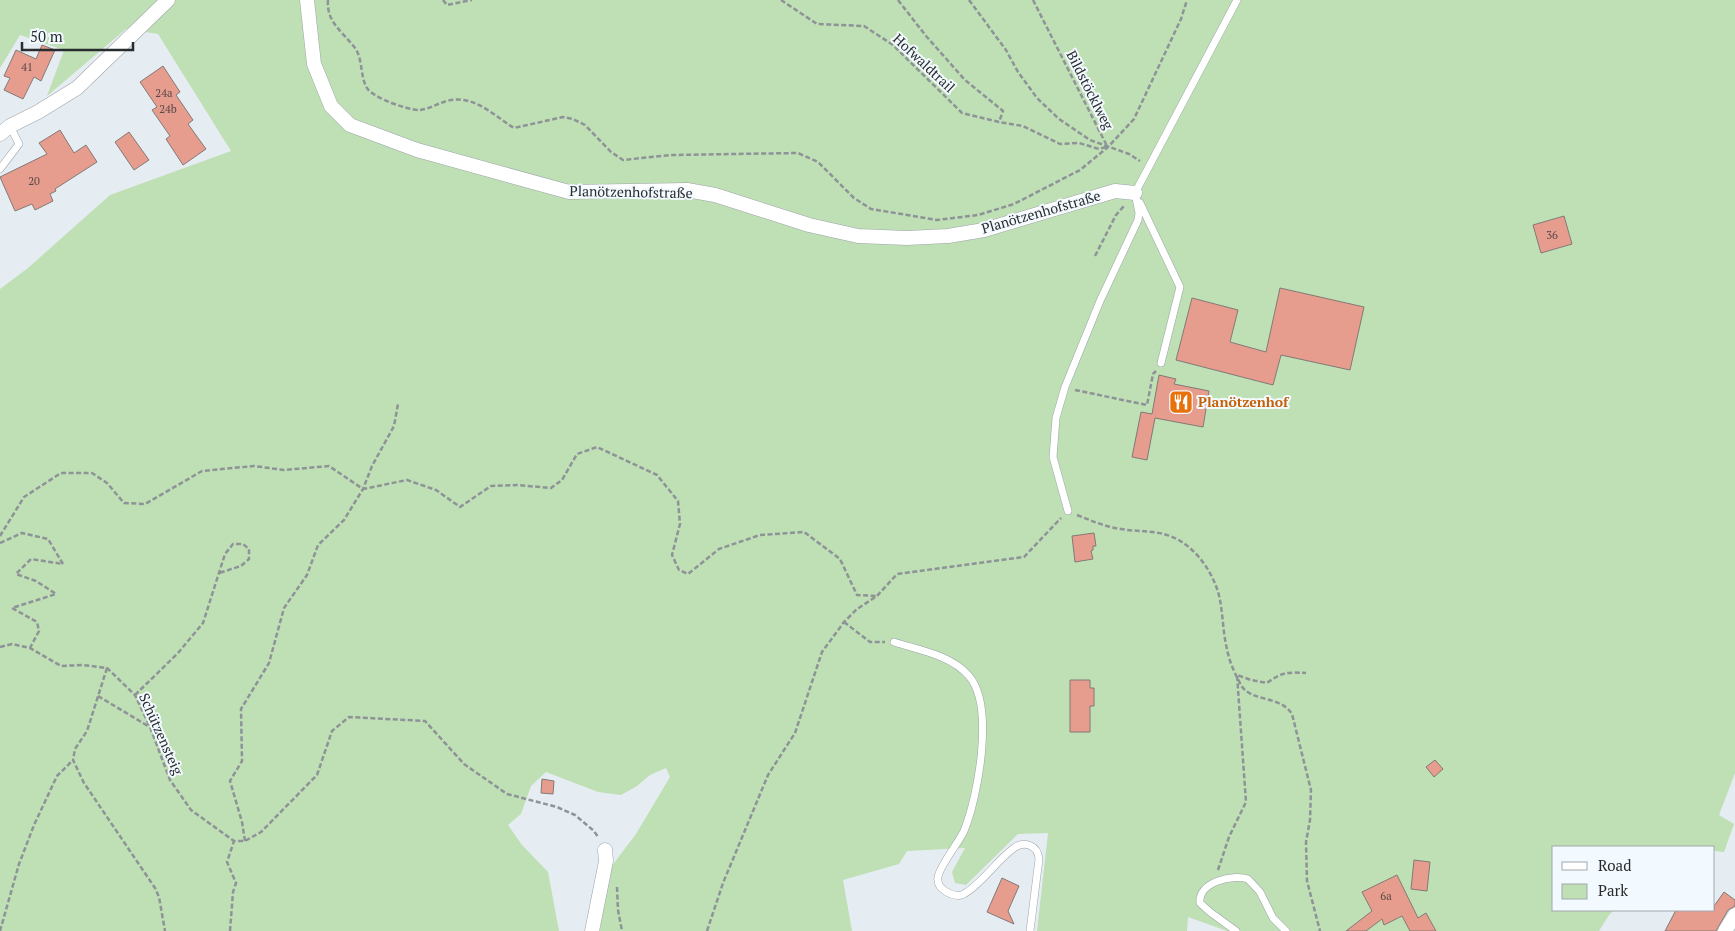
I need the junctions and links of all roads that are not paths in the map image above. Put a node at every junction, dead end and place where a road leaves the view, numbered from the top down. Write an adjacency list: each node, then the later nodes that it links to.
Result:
1 (168, 0): 4 (street)
2 (307, 0): 6 (street, Planötzenhofstraße)
3 (1236, 0): 6 (lane)
4 (5, 130): 5 (lane)
5 (0, 168)
6 (1135, 194): 7 (lane); 8 (lane)
7 (1161, 363)
8 (1068, 511)
9 (894, 642): 13 (lane)
10 (605, 850): 12 (street)
11 (1735, 916): 16 (street)
12 (592, 931)
13 (1030, 931)
14 (1236, 931): 15 (lane)
15 (1286, 931)
16 (1725, 931)

